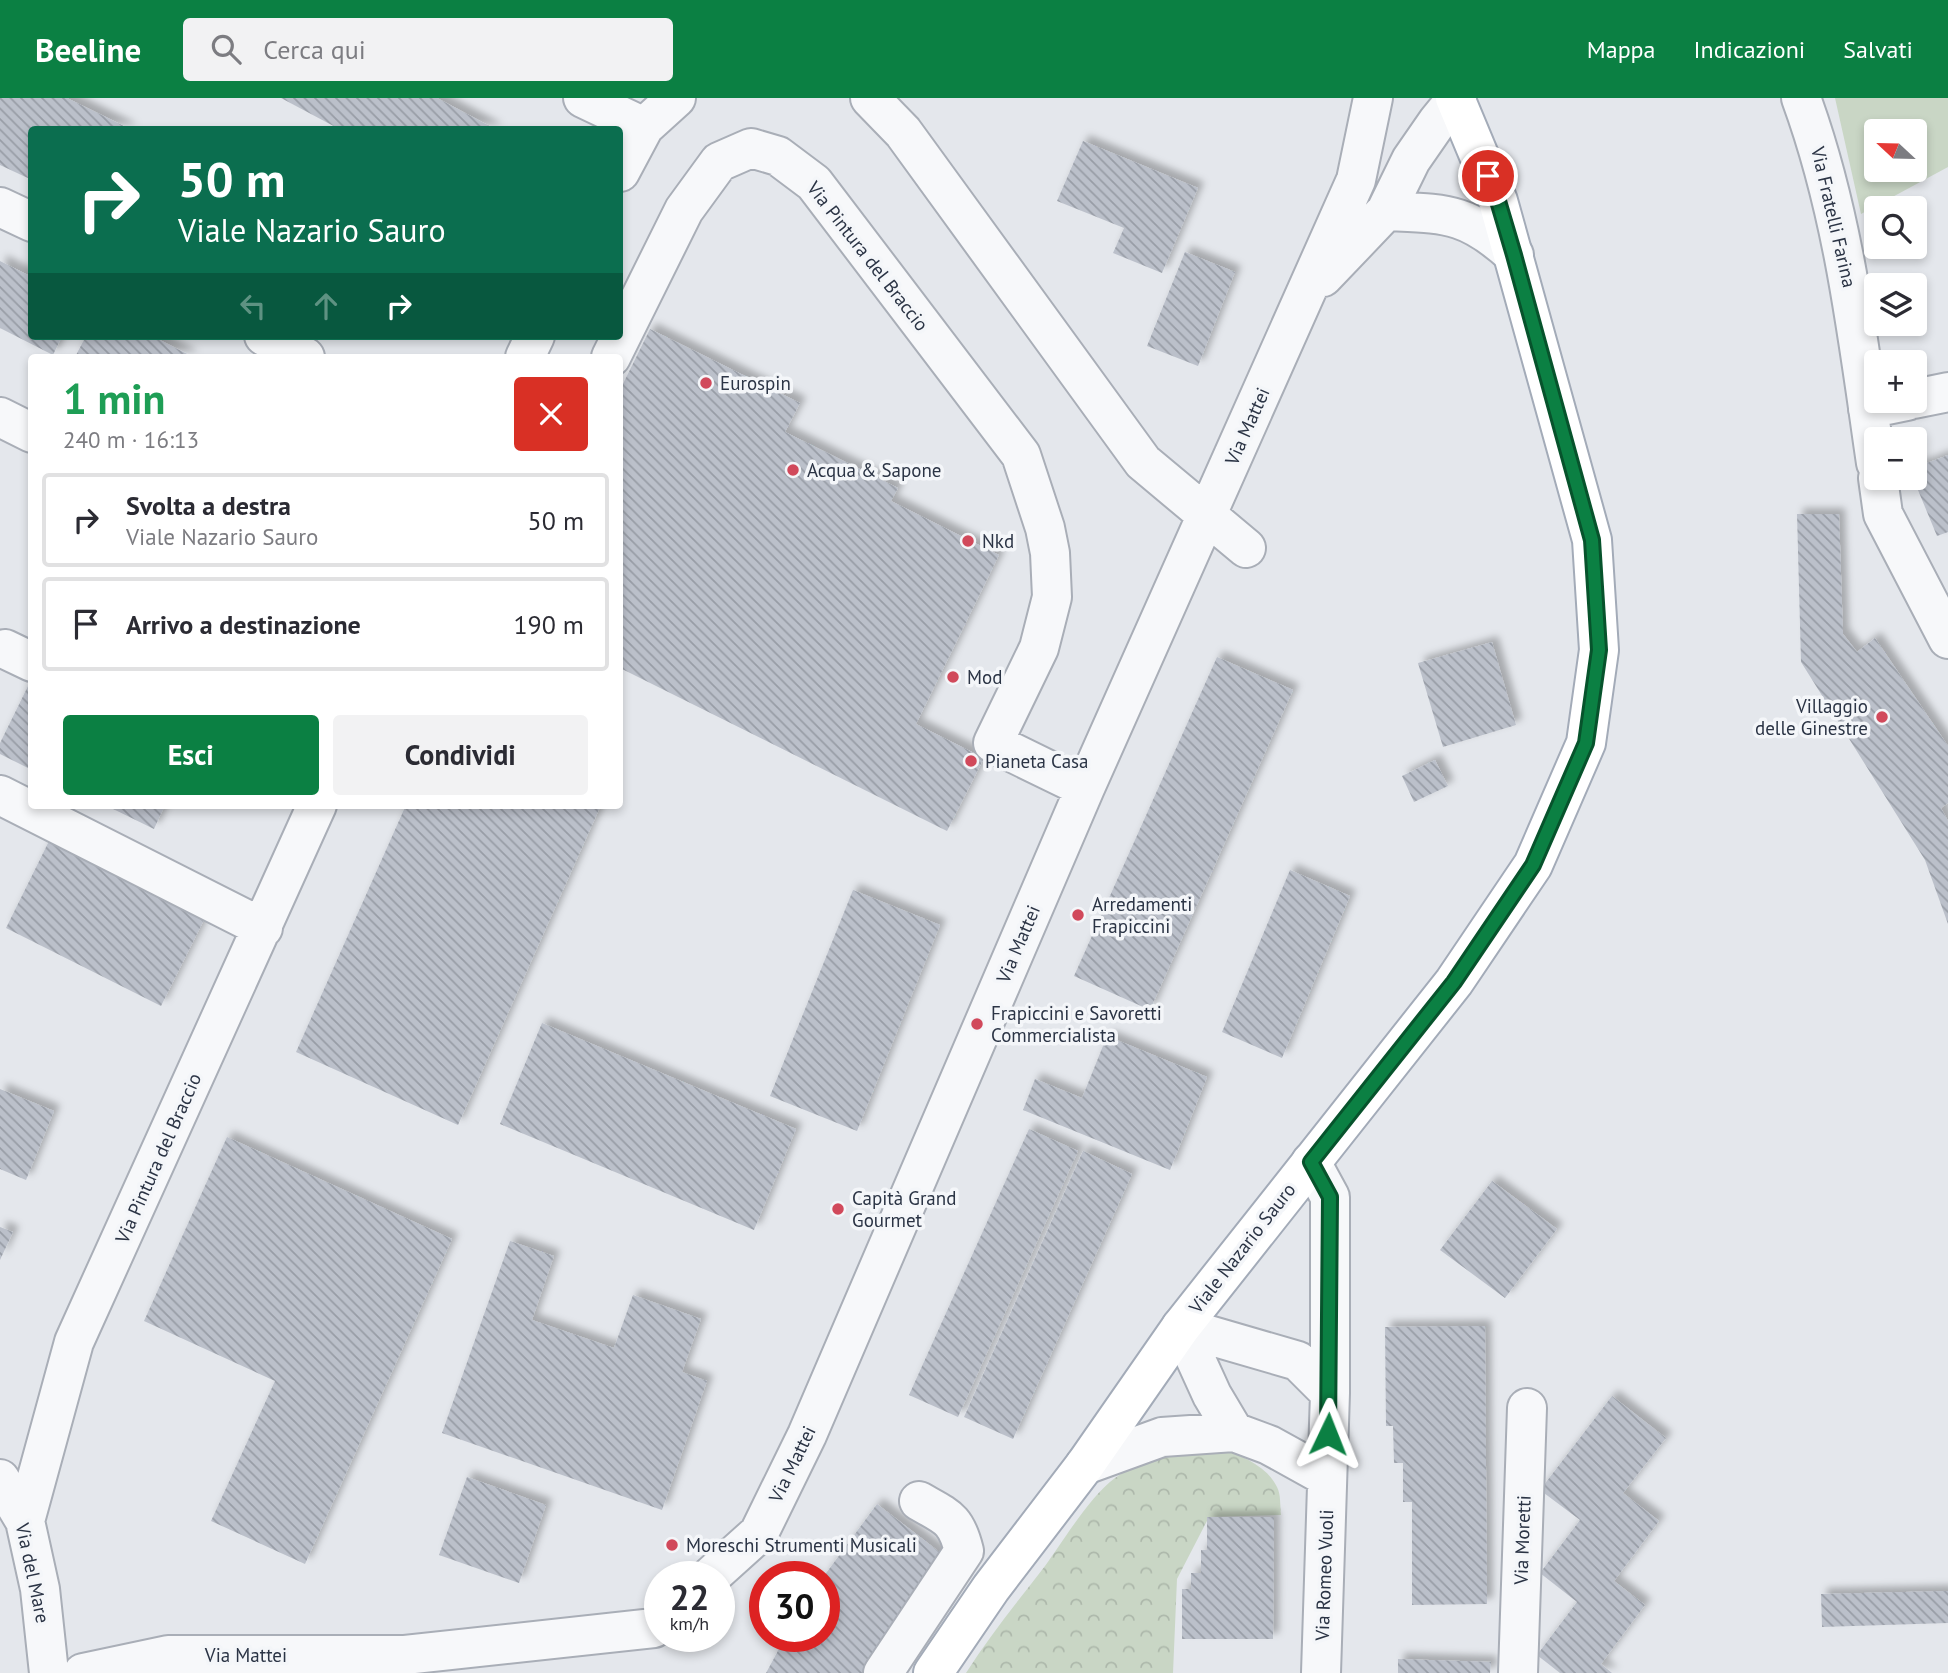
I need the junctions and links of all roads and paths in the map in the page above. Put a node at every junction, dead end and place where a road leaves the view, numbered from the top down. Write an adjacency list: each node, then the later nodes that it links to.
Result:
1 (583, 98): 7 (street)
2 (676, 98): 7 (street)
3 (870, 98): 23 (street)
4 (1373, 98): 13 (street, Via Mattei)
5 (1801, 98): 17 (street, Via Fratelli Farina)
6 (1457, 99): 10 (street); 12 (main road, Viale Nazario Sauro)
7 (644, 127): 8 (street)
8 (623, 166)
9 (0, 206): 11 (street)
10 (1386, 211): 12 (street); 13 (street)
11 (28, 220)
12 (1514, 255): 30 (main road, Viale Nazario Sauro)
13 (1304, 296): 23 (street, Via Mattei)
14 (623, 334): 26 (street, Via Pintura del Braccio)
15 (272, 340): 16 (street)
16 (299, 354)
17 (1864, 381)
18 (1948, 393): 19 (street)
19 (1927, 397)
20 (0, 417): 21 (street)
21 (28, 431)
22 (1880, 490): 25 (street)
23 (1208, 515): 24 (street); 26 (street, Via Mattei)
24 (1246, 548)
25 (1948, 639)
26 (1085, 788): 40 (street, Via Mattei)
27 (0, 795): 29 (street)
28 (315, 809): 29 (street, Via Pintura del Braccio)
29 (263, 928): 39 (street, Via Pintura del Braccio)
30 (1311, 1162): 31 (main road, Viale Nazario Sauro); 32 (street, Via Romeo Vuoli)
31 (1181, 1327): 32 (street); 34 (street); 35 (main road, Viale Nazario Sauro)
32 (1329, 1392): 36 (street, Via Romeo Vuoli)
33 (1527, 1408): 47 (street, Via Moretti)
34 (1234, 1432): 35 (street); 36 (street)
35 (1085, 1465): 45 (main road, Viale Nazario Sauro)
36 (1327, 1476): 46 (street, Via Romeo Vuoli)
37 (0, 1479): 39 (street, Via del Mare)
38 (919, 1501): 44 (street)
39 (24, 1521): 42 (street, Via del Mare)
40 (728, 1561)
41 (644, 1629): 43 (street, Via Mattei)
42 (49, 1673)
43 (83, 1673)
44 (883, 1673)
45 (933, 1673)
46 (1321, 1673)
47 (1518, 1673)

